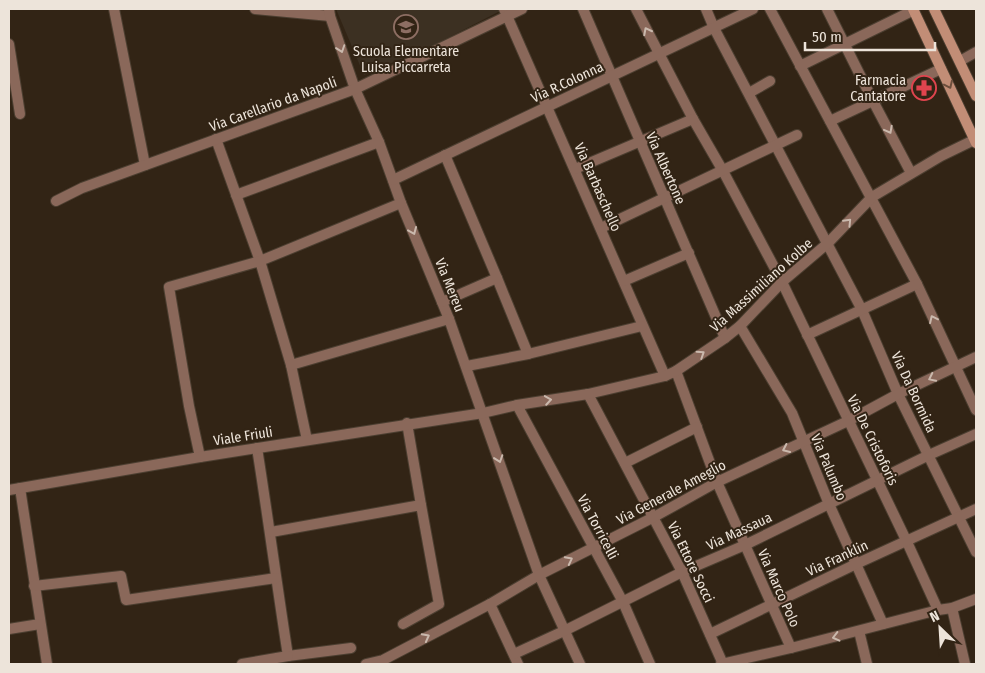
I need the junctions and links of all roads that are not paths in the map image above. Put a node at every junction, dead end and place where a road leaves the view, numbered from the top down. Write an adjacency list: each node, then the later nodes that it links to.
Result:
1 (114, 9): 39 (street)
2 (255, 9): 12 (street)
3 (522, 9): 13 (street, Via Carellario da Napoli)
4 (583, 9): 22 (street, Via Albertone)
5 (636, 9): 18 (street, Via De Cristoforis, one-way to 5)
6 (706, 9): 14 (street, Via Da Bormida)
7 (753, 9): 14 (street, Via R.Colonna)
8 (770, 9): 20 (street)
9 (827, 9): 16 (street)
10 (934, 9): 19 (main road)
11 (913, 10): 16 (street); 21 (main road)
12 (330, 12): 24 (street, Via Mereu, one-way to 24)
13 (506, 12): 24 (street, Via Carellario da Napoli); 28 (street, Via Barbaschello)
14 (714, 28): 18 (street, Via R.Colonna); 25 (street, Via Da Bormida)
15 (9, 44): 29 (street)
16 (844, 44): 20 (street); 27 (street)
17 (976, 52): 19 (street)
18 (658, 54): 22 (street, Via R.Colonna); 30 (street, Via De Cristoforis)
19 (960, 61): 26 (main road)
20 (800, 66): 31 (street)
21 (941, 69): 27 (street); 34 (main road, one-way to 34)
22 (612, 76): 28 (street, Via R.Colonna); 36 (street, Via Albertone)
23 (770, 81): 25 (street)
24 (355, 89): 33 (street, Via Carellario da Napoli); 35 (street, Via Mereu)
25 (748, 93): 37 (street, Via Da Bormida)
26 (976, 96)
27 (873, 101): 31 (street); 42 (street, one-way to 42)
28 (547, 106): 38 (street, Via R.Colonna); 40 (street, Via Barbaschello)
29 (20, 114)
30 (693, 119): 36 (street); 41 (street, Via De Cristoforis)
31 (830, 121): 45 (street)
32 (797, 135): 37 (street)
33 (216, 139): 39 (street, Via Carellario da Napoli); 44 (street)
34 (976, 140): 42 (street, Via Massimiliano Kolbe)
35 (379, 142): 43 (street, Via Mereu); 44 (street)
36 (639, 142): 40 (street); 46 (street, Via Albertone)
37 (776, 145): 41 (street); 50 (street, Via Da Bormida)
38 (446, 155): 43 (street, Via R.Colonna); 53 (street)
39 (145, 165): 47 (street, Via Carellario da Napoli)
40 (575, 169): 49 (street, Via Barbaschello)
41 (723, 171): 46 (street); 55 (street, Via De Cristoforis)
42 (911, 173): 45 (street, Via Massimiliano Kolbe)
43 (393, 180): 48 (street, Via Mereu)
44 (236, 195): 52 (street)
45 (872, 197): 50 (street, Via Massimiliano Kolbe, one-way to 45); 56 (street)
46 (665, 198): 49 (street); 51 (street, Via Albertone)
47 (56, 201)
48 (401, 203): 52 (street); 57 (street, Via Mereu, one-way to 57)
49 (601, 228): 54 (street, Via Barbaschello)
50 (828, 243): 55 (street, Via Massimiliano Kolbe); 58 (street, Via Da Bormida)
51 (689, 254): 54 (street); 63 (street, Via Albertone)
52 (260, 261): 66 (street); 84 (street)
53 (497, 278): 57 (street); 64 (street)
54 (624, 282): 60 (street, Via Barbaschello)
55 (782, 282): 61 (street, Via Massimiliano Kolbe); 62 (street, Via De Cristoforis)
56 (917, 284): 58 (street); 68 (street, one-way to 56)
57 (442, 302): 59 (street, Via Mereu)
58 (862, 310): 62 (street); 72 (street, Via Da Bormida)
59 (449, 319): 66 (street); 67 (street, Via Mereu)
60 (642, 326): 64 (street); 70 (street, Via Barbaschello)
61 (740, 326): 63 (street, Via Massimiliano Kolbe); 81 (street, Via Palumbo)
62 (807, 335): 76 (street, Via De Cristoforis)
63 (725, 338): 69 (street, Via Massimiliano Kolbe, one-way to 63)
64 (528, 354): 67 (street)
65 (976, 357): 68 (street, Via Generale Ameglio)
66 (291, 365): 80 (street)
67 (467, 366): 75 (street, Via Mereu)
68 (956, 366): 72 (street, Via Generale Ameglio, one-way to 72); 74 (street)
69 (676, 371): 70 (street, Via Massimiliano Kolbe); 78 (street, Via Marco Polo)
70 (665, 376): 71 (street, Via Massimiliano Kolbe)
71 (588, 394): 73 (street, Via Massimiliano Kolbe, one-way to 71); 85 (street, Via Ettore Socci)
72 (898, 394): 76 (street, Via Generale Ameglio); 83 (street, Via Da Bormida)
73 (517, 405): 75 (street, Via Massimiliano Kolbe); 98 (street, Via Torricelli)
74 (976, 410)
75 (483, 413): 77 (street, Viale Friuli); 102 (street, Via Mereu, one-way to 102)
76 (848, 421): 81 (street, Via Generale Ameglio); 86 (street, Via De Cristoforis)
77 (407, 423): 80 (street, Viale Friuli); 91 (street)
78 (696, 427): 85 (street); 87 (street, Via Marco Polo)
79 (976, 434): 83 (street, Via Massaua)
80 (307, 440): 82 (street, Viale Friuli)
81 (802, 442): 87 (street, Via Generale Ameglio, one-way to 87); 90 (street, Via Palumbo)
82 (257, 448): 84 (street, Viale Friuli); 95 (street)
83 (929, 455): 86 (street, Via Massaua); 94 (street, Via Da Bormida)
84 (200, 457): 88 (street, Viale Friuli)
85 (625, 463): 93 (street, Via Ettore Socci)
86 (876, 480): 90 (street, Via Massaua); 96 (street, Via De Cristoforis)
87 (717, 482): 93 (street, Via Generale Ameglio); 97 (street, Via Marco Polo)
88 (20, 488): 89 (street, Viale Friuli); 104 (street)
89 (9, 490)
90 (829, 504): 97 (street, Via Massaua); 100 (street, Via Palumbo)
91 (421, 505): 95 (street); 112 (street)
92 (976, 509): 94 (street, Via Franklin)
93 (654, 517): 98 (street, Via Generale Ameglio); 101 (street, Via Ettore Socci)
94 (960, 517): 96 (street, Via Franklin); 99 (street, Via Da Bormida)
95 (271, 532): 103 (street)
96 (907, 542): 100 (street, Via Franklin); 110 (street, Via De Cristoforis)
97 (745, 545): 101 (street, Via Massaua); 108 (street, Via Marco Polo)
98 (593, 548): 102 (street, Via Generale Ameglio, one-way to 98); 106 (street, Via Torricelli)
99 (976, 552)
100 (856, 564): 108 (street, Via Franklin); 113 (street, Via Palumbo)
101 (682, 572): 106 (street, Via Massaua); 117 (street, Via Ettore Socci)
102 (539, 575): 107 (street, Via Generale Ameglio); 115 (street, Via Mereu)
103 (276, 578): 104 (street); 121 (street)
104 (34, 586): 111 (street)
105 (976, 599): 109 (street)
106 (623, 602): 115 (street, Via Massaua); 128 (street, Via Torricelli)
107 (490, 604): 120 (street); 122 (street, Via Generale Ameglio, one-way to 107)
108 (771, 604): 117 (street, Via Franklin); 119 (street, Via Marco Polo)
109 (952, 608): 110 (street); 131 (street)
110 (938, 610): 113 (street)
111 (40, 624): 114 (street); 123 (street)
112 (403, 624)
113 (883, 624): 116 (street)
114 (9, 629)
115 (564, 631): 120 (street, Via Massaua); 127 (street, Via Mereu)
116 (859, 631): 119 (street, one-way to 119); 130 (street)
117 (710, 634): 129 (street, Via Ettore Socci)
118 (351, 648): 121 (street)
119 (791, 648): 129 (street)
120 (514, 654): 126 (street)
121 (288, 656): 124 (street)
122 (385, 662): 125 (street, Via Generale Ameglio)
123 (47, 664)
124 (242, 664)
125 (366, 664)
126 (518, 664)
127 (580, 664)
128 (650, 664)
129 (722, 664)
130 (867, 664)
131 (965, 664)

